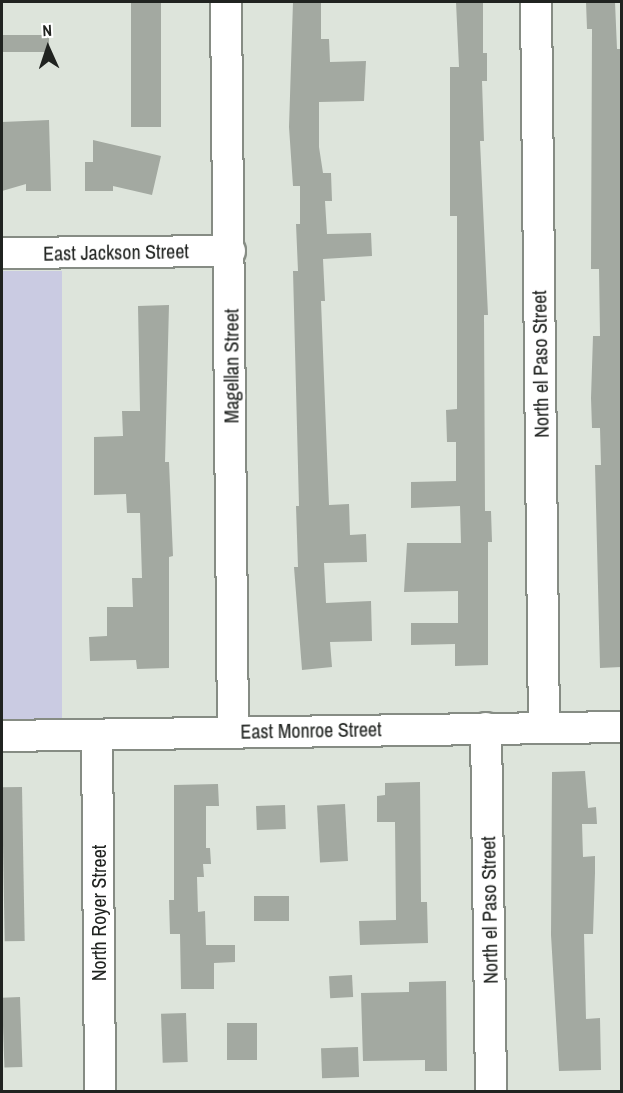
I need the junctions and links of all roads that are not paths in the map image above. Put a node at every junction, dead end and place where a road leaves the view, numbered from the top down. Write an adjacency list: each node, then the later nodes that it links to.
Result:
1 (226, 2): 3 (street, Magellan Street)
2 (536, 2): 7 (street, North el Paso Street)
3 (230, 251): 4 (street, East Jackson Street); 8 (street, Magellan Street)
4 (2, 253)
5 (621, 727): 7 (street, East Monroe Street)
6 (486, 728): 7 (street, East Monroe Street); 8 (street, East Monroe Street); 12 (street, North el Paso Street)
7 (544, 728)
8 (233, 731): 9 (street, East Monroe Street)
9 (97, 735): 10 (street, East Monroe Street); 11 (street, North Royer Street)
10 (2, 736)
11 (100, 1092)
12 (491, 1092)

